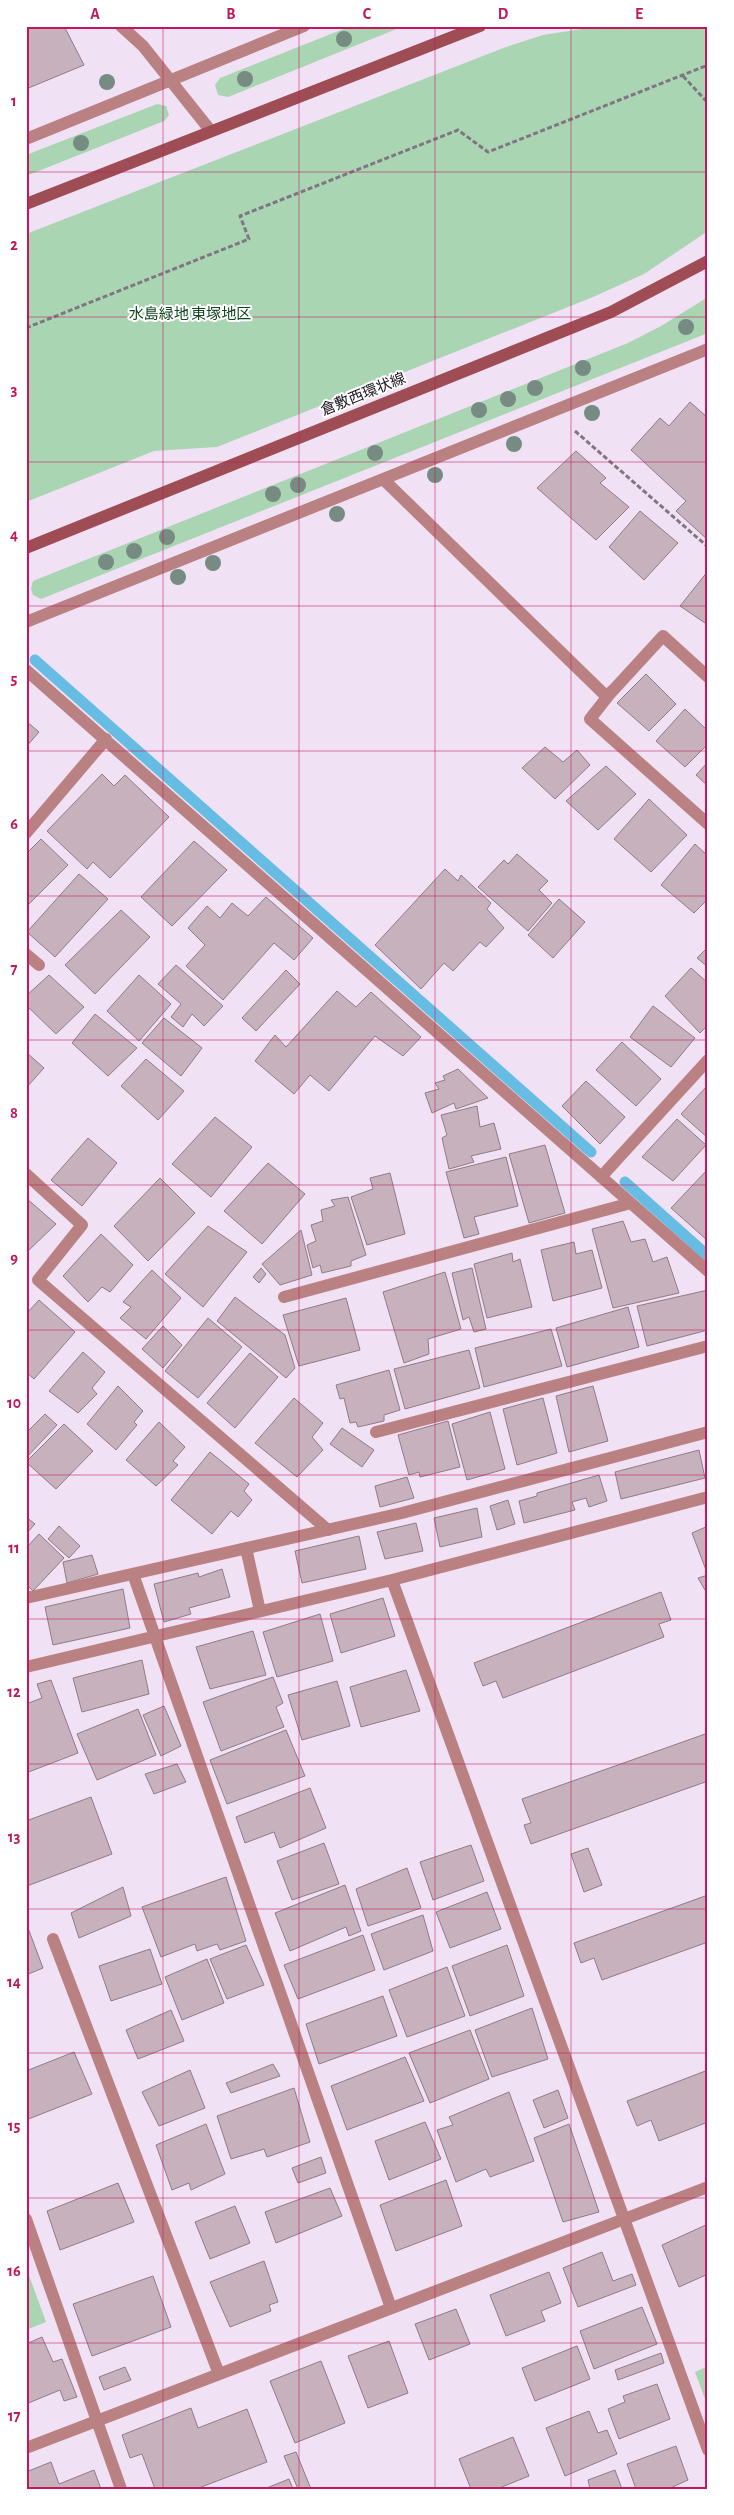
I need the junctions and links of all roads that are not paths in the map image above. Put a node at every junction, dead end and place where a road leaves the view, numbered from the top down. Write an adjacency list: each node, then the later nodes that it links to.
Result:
1 (121, 26): 5 (street)
2 (304, 26): 4 (street)
3 (480, 26): 6 (main road)
4 (283, 30): 5 (street)
5 (171, 82): 6 (street); 7 (street)
6 (210, 130): 8 (main road)
7 (26, 139)
8 (26, 204)
9 (708, 261): 12 (main road, 倉敷西環状線)
10 (708, 349): 11 (street)
11 (383, 480): 13 (street); 16 (street)
12 (26, 548)
13 (26, 622)
14 (26, 670): 17 (street)
15 (708, 677): 16 (street)
16 (612, 691): 18 (street)
17 (106, 739): 19 (street); 24 (street)
18 (708, 824)
19 (26, 834)
20 (26, 954): 21 (street)
21 (40, 965)
22 (708, 1060): 24 (street)
23 (26, 1174): 32 (street)
24 (601, 1177): 25 (street)
25 (631, 1203): 26 (street); 27 (street)
26 (708, 1271)
27 (284, 1297)
28 (708, 1346): 29 (street)
29 (376, 1432)
30 (708, 1432): 32 (street)
31 (708, 1498): 35 (street)
32 (328, 1530): 33 (street)
33 (246, 1548): 34 (street); 37 (street)
34 (133, 1574): 36 (street); 38 (street)
35 (392, 1580): 37 (street); 43 (street)
36 (26, 1598)
37 (260, 1611): 38 (street)
38 (155, 1636): 39 (street); 44 (street)
39 (26, 1667)
40 (53, 1939): 45 (street)
41 (708, 2187): 43 (street)
42 (26, 2219): 46 (street)
43 (622, 2219): 44 (street); 48 (street)
44 (391, 2308): 45 (street)
45 (219, 2374): 46 (street)
46 (97, 2421): 47 (street); 49 (street)
47 (26, 2448)
48 (708, 2450)
49 (121, 2489)

